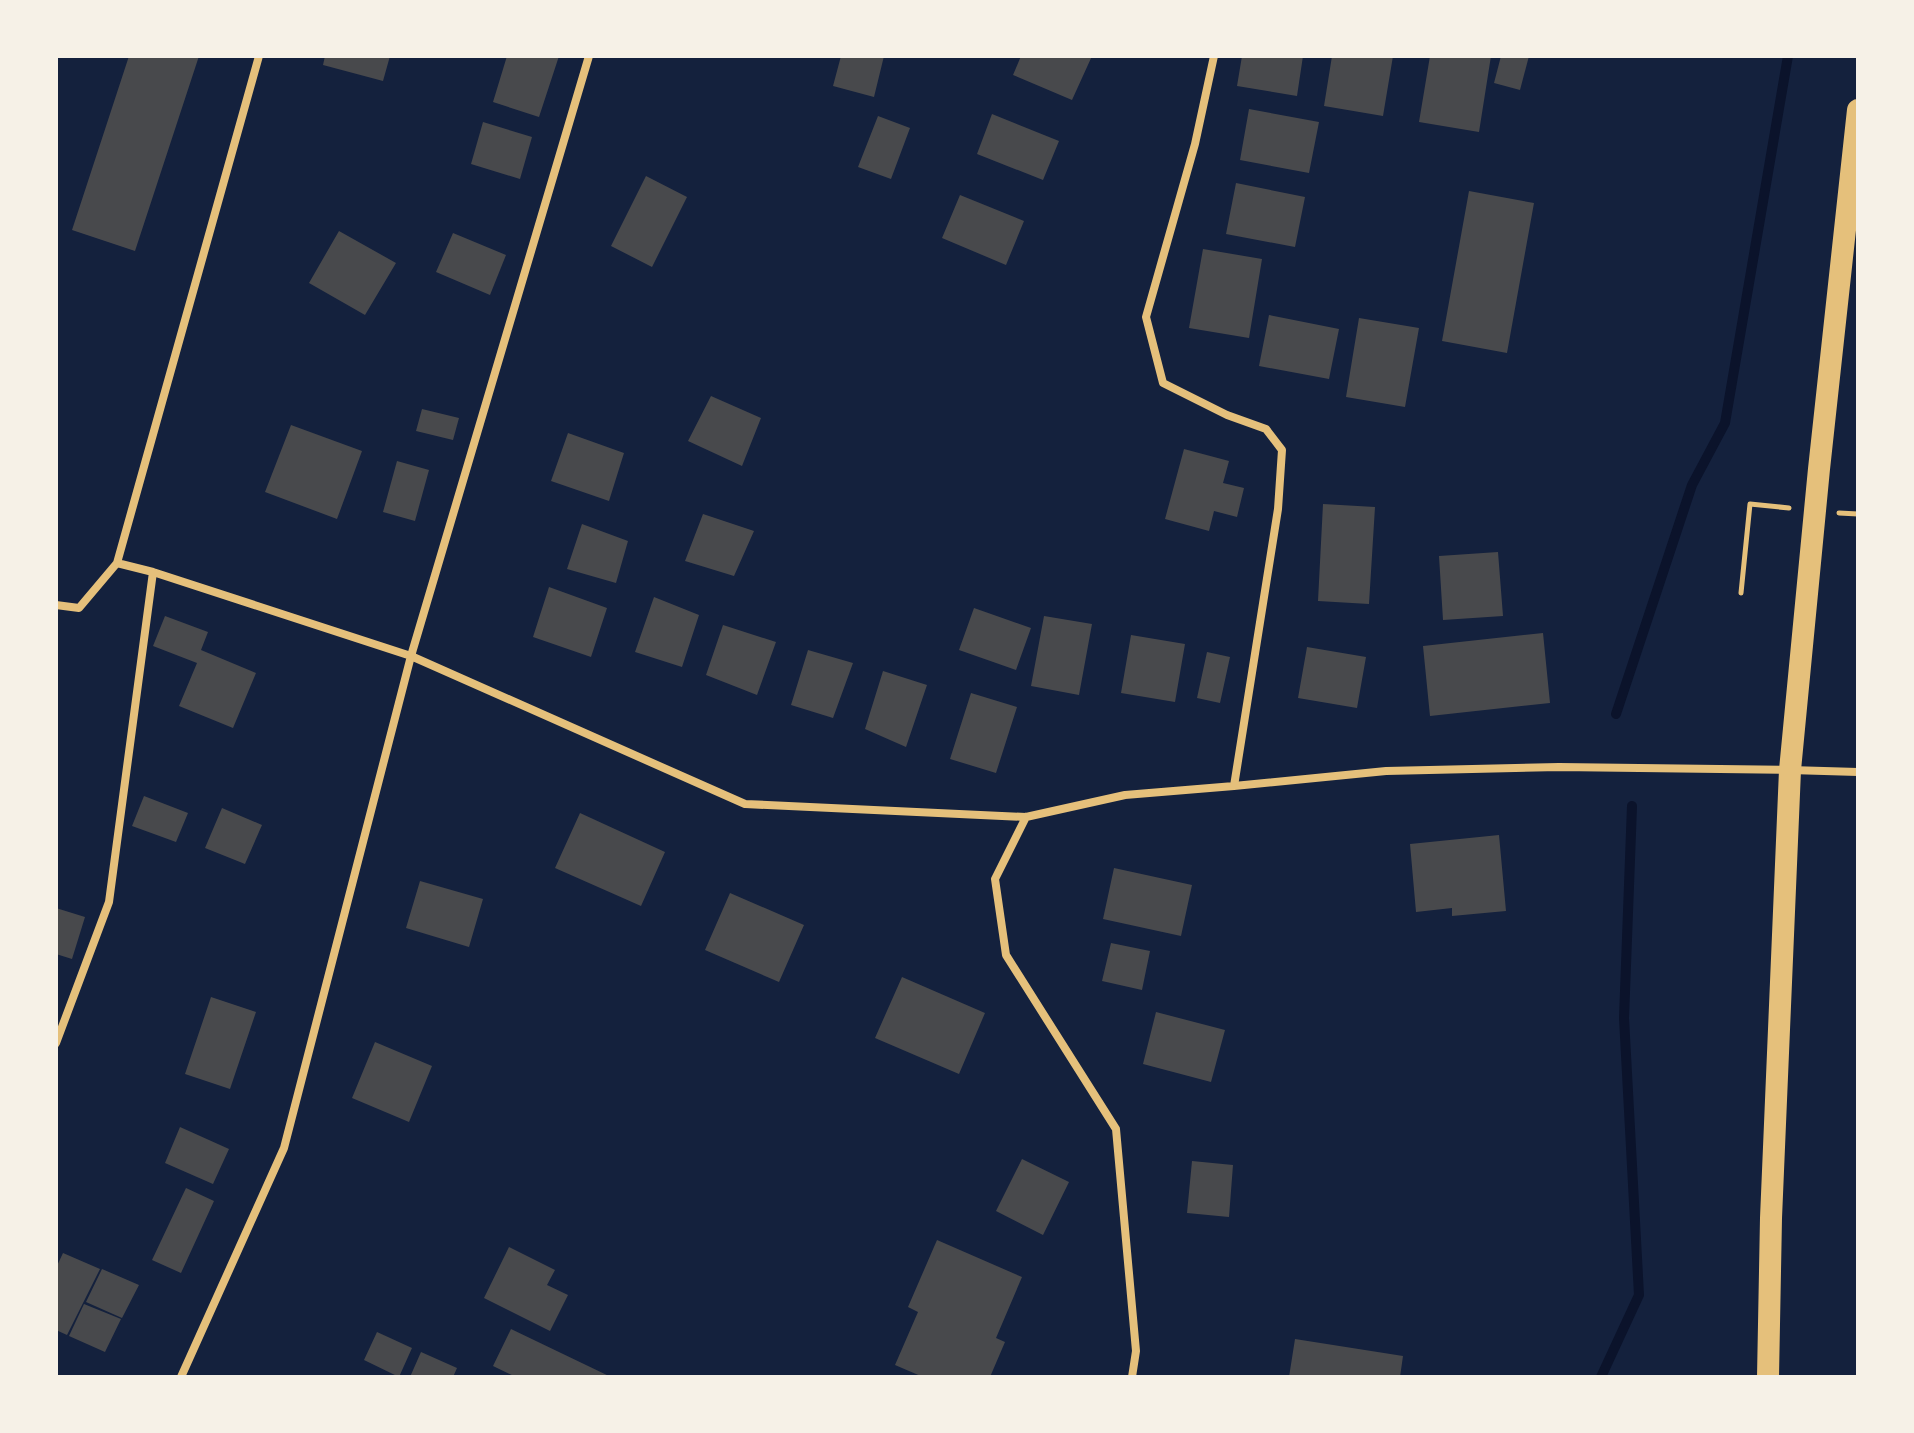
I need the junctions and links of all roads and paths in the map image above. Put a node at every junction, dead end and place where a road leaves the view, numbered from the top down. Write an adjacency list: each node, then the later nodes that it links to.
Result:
1 (259, 56): 6 (street)
2 (589, 56): 10 (street)
3 (1214, 56): 13 (street)
4 (1858, 110): 11 (highway)
5 (1750, 504): 8 (path)
6 (117, 563): 7 (street); 9 (street)
7 (153, 572): 10 (street); 15 (street)
8 (1741, 593)
9 (56, 605)
10 (411, 656): 14 (street); 16 (street)
11 (1790, 770): 12 (street); 13 (street); 18 (highway)
12 (1858, 772)
13 (1234, 786): 14 (street)
14 (1026, 817): 17 (street)
15 (56, 1043)
16 (181, 1377)
17 (1132, 1377)
18 (1768, 1377)

